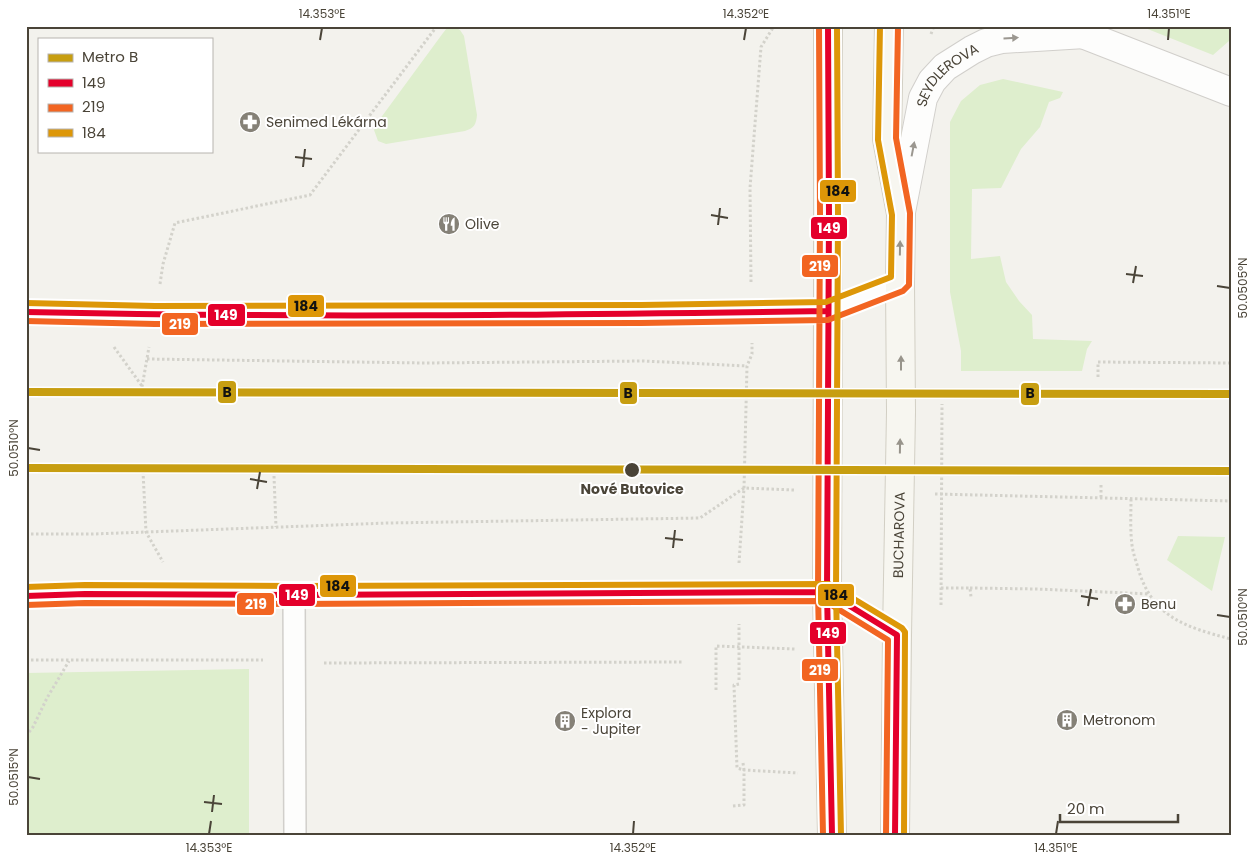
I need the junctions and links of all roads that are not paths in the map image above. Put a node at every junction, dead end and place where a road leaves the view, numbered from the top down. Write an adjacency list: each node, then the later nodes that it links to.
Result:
1 (828, 26): 7 (main road)
2 (889, 26): 5 (main road, BUCHAROVA)
3 (1074, 30): 4 (street, SEYDLEROVA); 5 (street, SEYDLEROVA, one-way to 3)
4 (1231, 92)
5 (901, 214): 6 (main road, BUCHAROVA, one-way to 5)
6 (900, 282): 7 (lane); 12 (main road, BUCHAROVA, one-way to 6, bridge)
7 (828, 311): 8 (lane, bridge); 9 (main road, bridge)
8 (26, 312)
9 (827, 592): 11 (lane, bridge); 12 (lane); 14 (main road)
10 (26, 596): 11 (lane)
11 (294, 596): 13 (lane)
12 (897, 635): 15 (main road, BUCHAROVA)
13 (295, 835)
14 (832, 835)
15 (895, 835)

